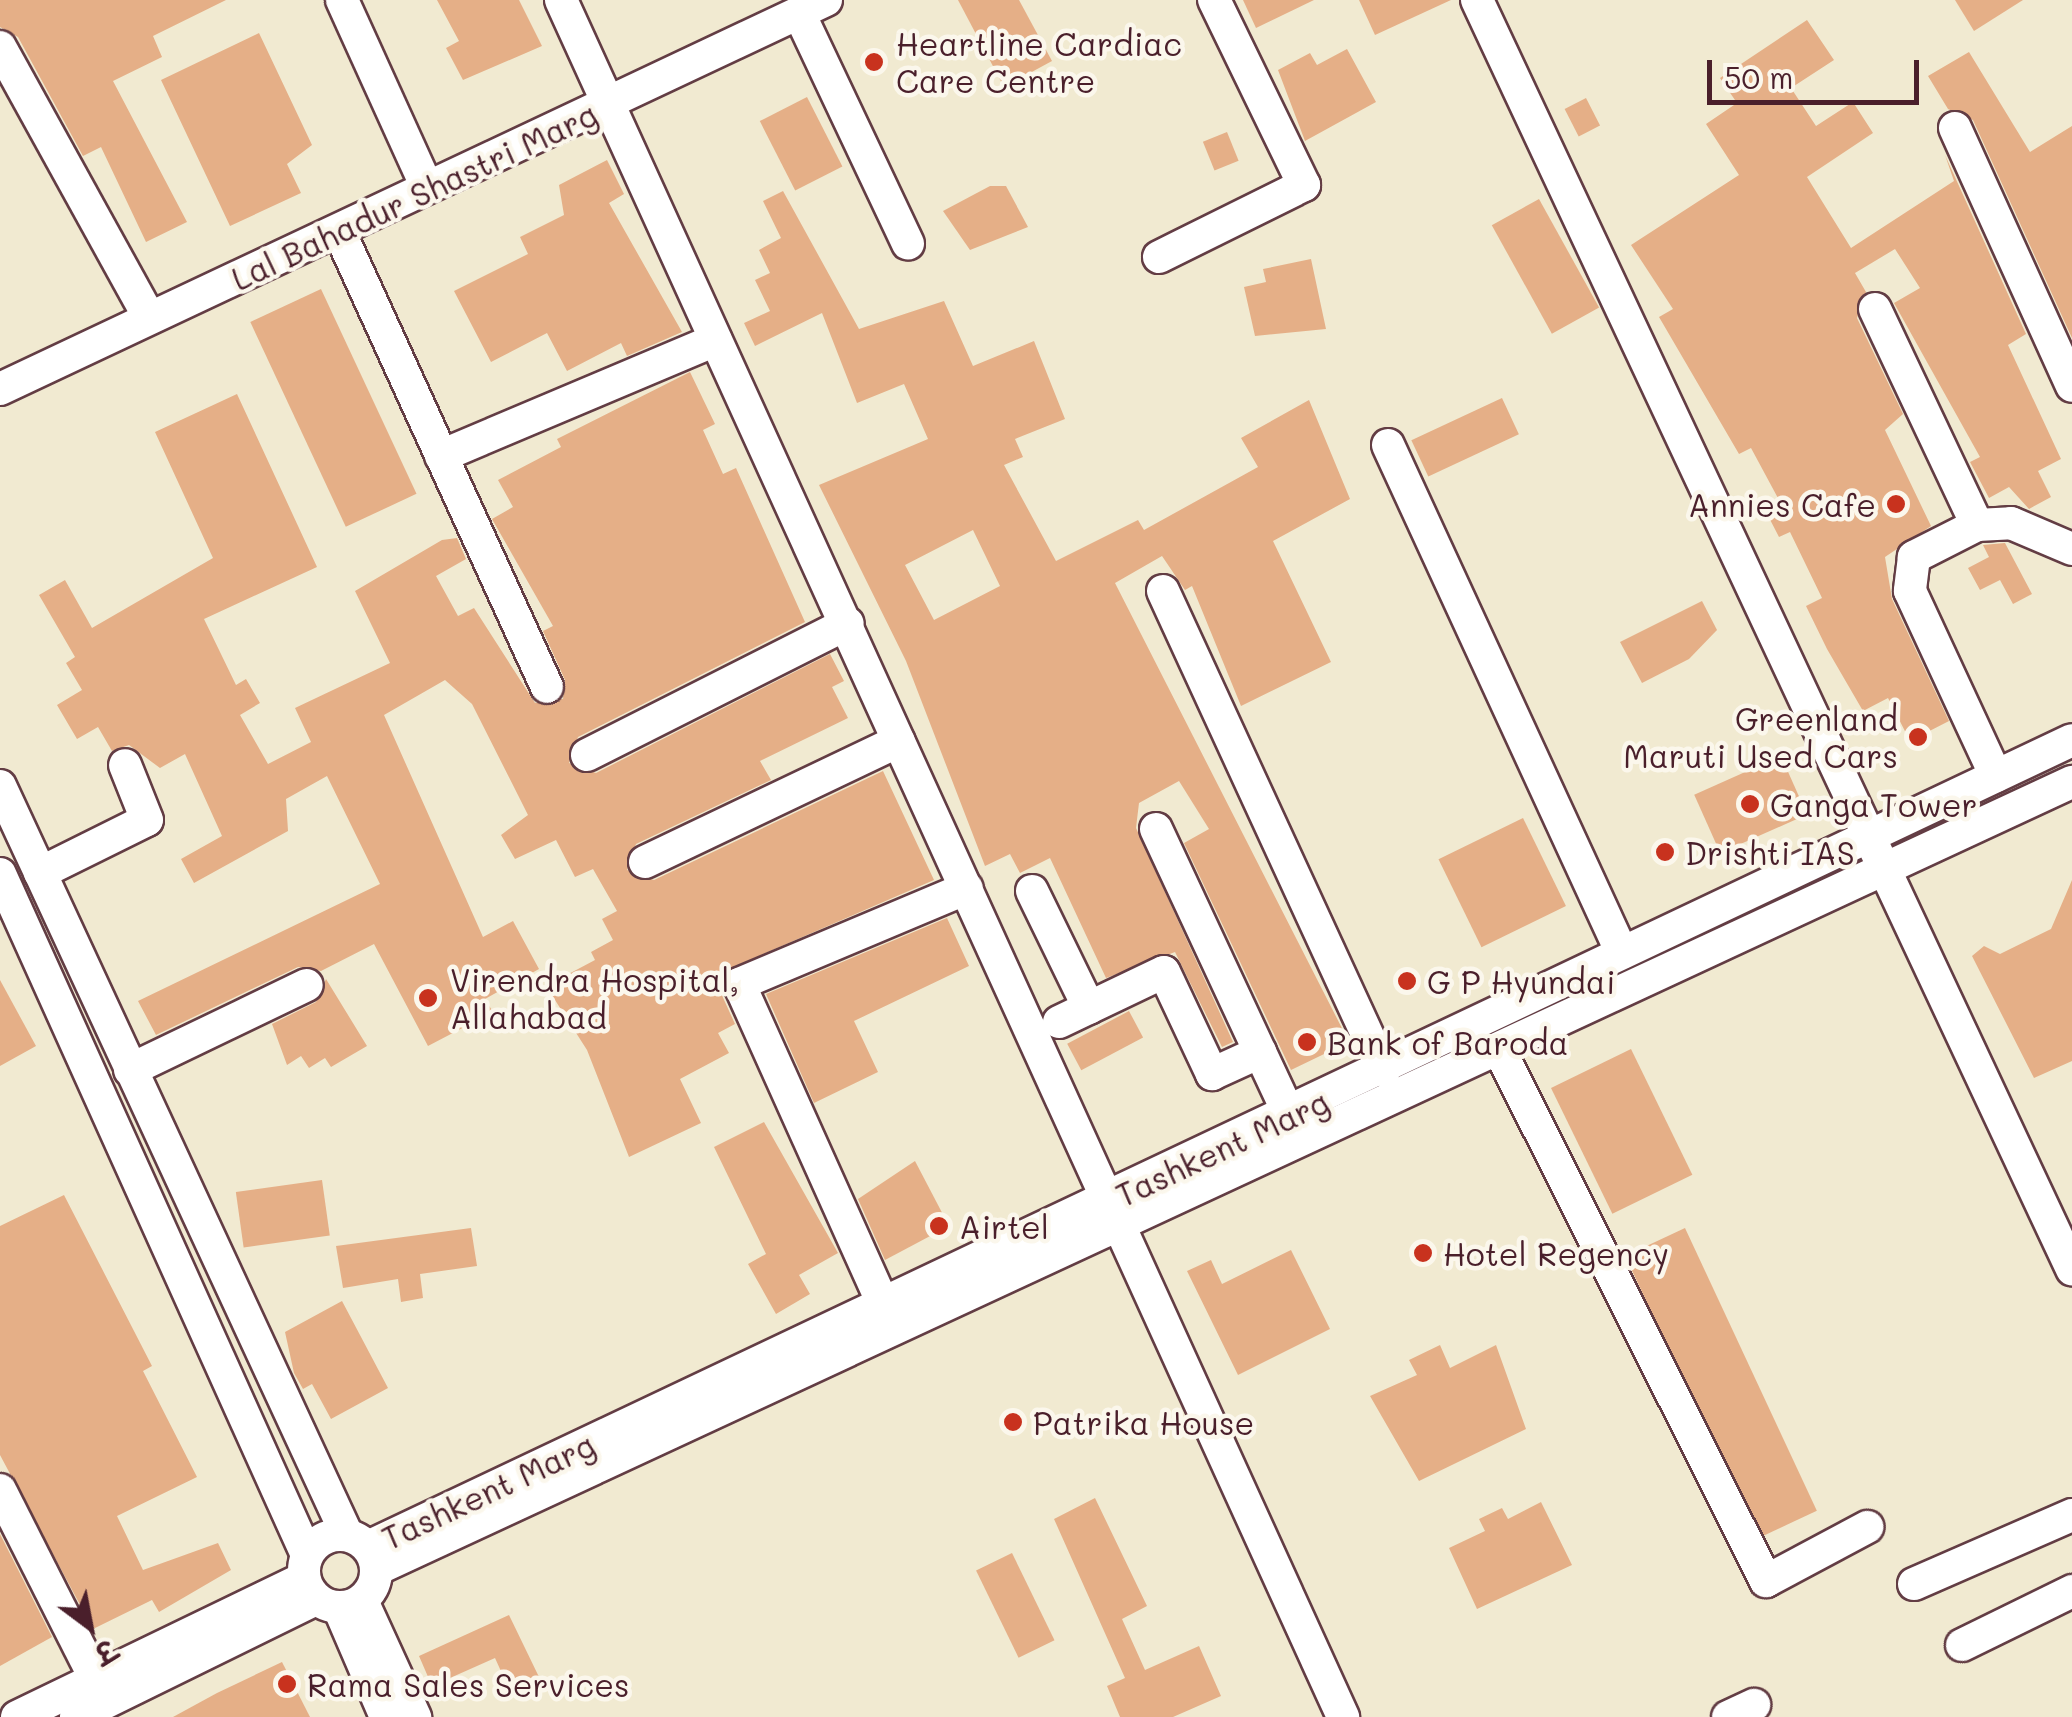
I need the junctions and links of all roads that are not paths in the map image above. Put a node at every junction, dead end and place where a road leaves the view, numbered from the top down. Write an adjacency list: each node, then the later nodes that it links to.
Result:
1 (342, 0): 9 (street)
2 (561, 0): 7 (street)
3 (1214, 0): 12 (street)
4 (1477, 0): 33 (street)
5 (813, 7): 7 (street, Lal Bahadur Shastri Marg); 11 (street)
6 (0, 47): 14 (street)
7 (609, 106): 9 (street, Lal Bahadur Shastri Marg); 15 (street)
8 (1955, 128): 16 (street)
9 (426, 186): 10 (street, Lal Bahadur Shastri Marg)
10 (339, 231): 14 (street, Lal Bahadur Shastri Marg); 19 (street)
11 (908, 244)
12 (1159, 257)
13 (1875, 309): 20 (street)
14 (150, 317): 17 (street, Lal Bahadur Shastri Marg)
15 (715, 340): 19 (street); 23 (street)
16 (2072, 386)
17 (0, 388)
18 (1388, 445): 41 (street)
19 (441, 456): 24 (street)
20 (1978, 524): 21 (street); 29 (street)
21 (2072, 548)
22 (1163, 591): 47 (street)
23 (848, 624): 26 (street); 27 (street)
24 (547, 687)
25 (2072, 740): 29 (street, Tashkent Marg)
26 (899, 741): 34 (street); 38 (street)
27 (587, 755)
28 (125, 765): 36 (street)
29 (1996, 776): 33 (street, Tashkent Marg)
30 (2072, 782): 35 (street, Tashkent Marg)
31 (0, 786): 36 (street)
32 (1156, 830): 40 (street)
33 (1871, 834): 35 (street); 41 (street, Tashkent Marg)
34 (645, 862)
35 (1887, 868): 44 (street, Tashkent Marg); 50 (street)
36 (40, 873): 46 (street)
37 (0, 874): 57 (street)
38 (966, 888): 49 (street); 51 (street)
39 (1032, 891): 42 (street)
40 (1212, 948): 42 (street); 45 (street)
41 (1622, 952): 47 (street, Tashkent Marg)
42 (1164, 972): 45 (street)
43 (307, 985): 46 (street)
44 (1500, 1051): 49 (street, Tashkent Marg); 54 (street)
45 (1260, 1052): 48 (street)
46 (130, 1070): 55 (street)
47 (1384, 1071): 48 (street, Tashkent Marg)
48 (1290, 1116): 49 (street, Tashkent Marg)
49 (1115, 1212): 51 (street, Tashkent Marg); 55 (street, Tashkent Marg); 65 (street)
50 (2072, 1269)
51 (884, 1306): 55 (street, Tashkent Marg)
52 (0, 1490): 60 (street)
53 (2072, 1515): 56 (street)
54 (1867, 1527)
55 (364, 1550): 57 (street); 57 (street)
56 (1914, 1584)
57 (326, 1588): 60 (street); 62 (street); 63 (street); 64 (street)
58 (2072, 1591): 59 (street)
59 (1962, 1645)
60 (96, 1680): 61 (street)
61 (17, 1717)
62 (76, 1717)
63 (386, 1717)
64 (415, 1717)
65 (1344, 1717)

